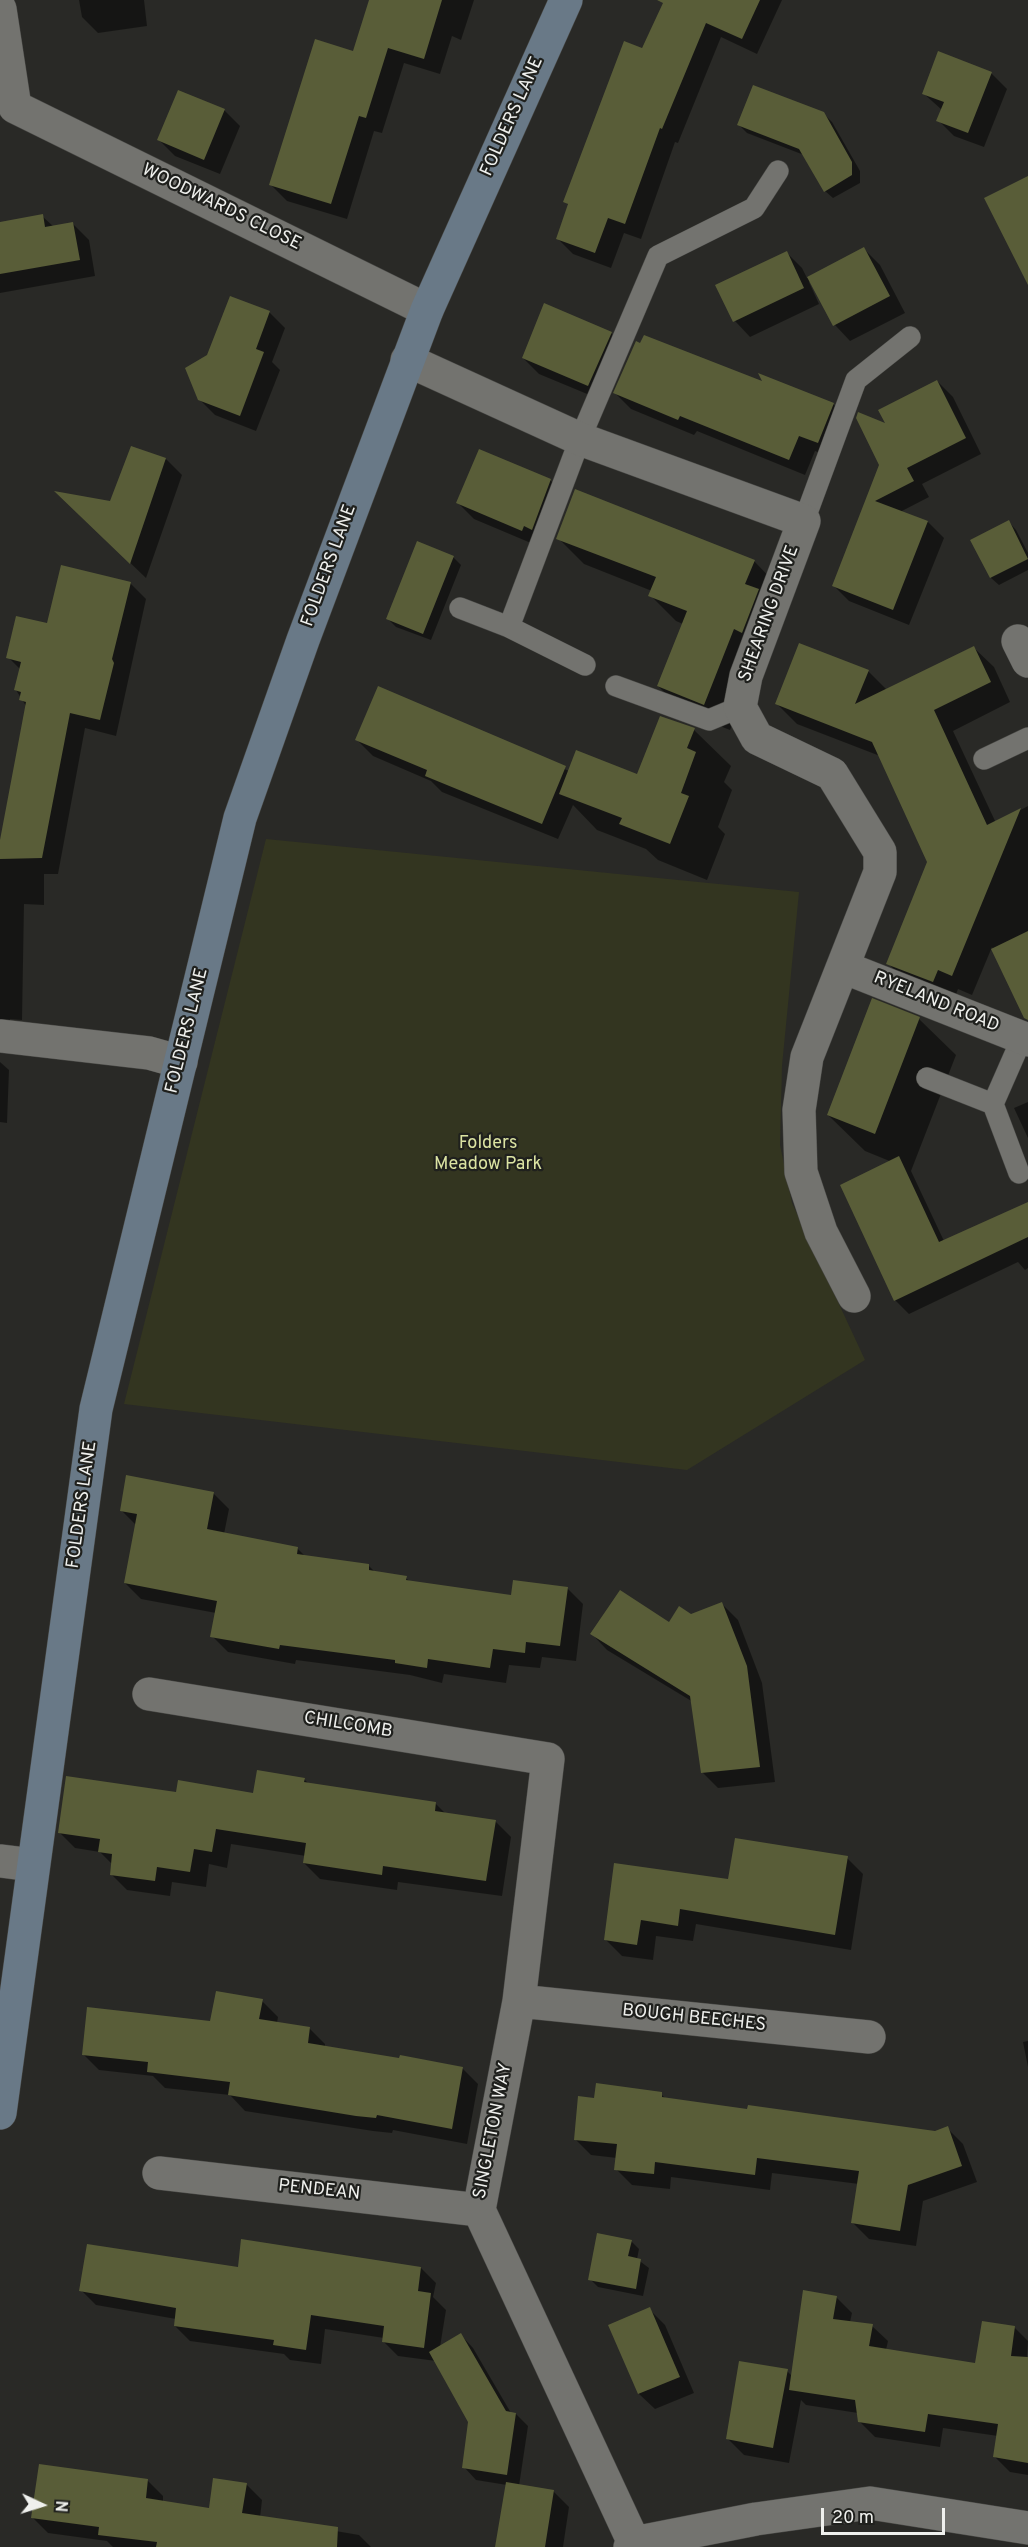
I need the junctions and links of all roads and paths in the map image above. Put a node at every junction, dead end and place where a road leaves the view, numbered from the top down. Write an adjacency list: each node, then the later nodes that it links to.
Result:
1 (566, 0): 5 (main road, FOLDERS LANE)
2 (0, 9): 3 (street, WOODWARDS CLOSE)
3 (8, 112): 5 (street, WOODWARDS CLOSE)
4 (778, 171): 8 (lane)
5 (427, 310): 7 (main road, FOLDERS LANE)
6 (910, 337): 9 (lane)
7 (407, 360): 8 (street); 20 (main road, FOLDERS LANE)
8 (580, 439): 9 (street); 11 (lane)
9 (804, 521): 14 (street, SHEARING DRIVE)
10 (460, 608): 11 (lane)
11 (509, 627): 12 (lane)
12 (585, 665)
13 (616, 686): 14 (lane)
14 (740, 706): 17 (street, SHEARING DRIVE)
15 (1028, 738): 16 (lane)
16 (984, 759)
17 (843, 967): 19 (street, RYELAND ROAD); 24 (street, SHEARING DRIVE)
18 (0, 1036): 20 (street)
19 (1025, 1039): 22 (lane)
20 (181, 1062): 28 (main road, FOLDERS LANE)
21 (927, 1078): 22 (lane)
22 (993, 1104): 23 (lane)
23 (1018, 1173)
24 (854, 1296)
25 (148, 1694): 26 (street, CHILCOMB)
26 (548, 1759): 29 (street, SINGLETON WAY)
27 (0, 1861): 28 (street)
28 (33, 1865): 31 (main road, FOLDERS LANE)
29 (519, 2001): 30 (street, BOUGH BEECHES); 33 (street, SINGLETON WAY)
30 (869, 2037)
31 (0, 2110)
32 (159, 2173): 33 (street, PENDEAN)
33 (479, 2210): 35 (street, SINGLETON WAY)
34 (1028, 2528): 35 (street)
35 (632, 2545)

